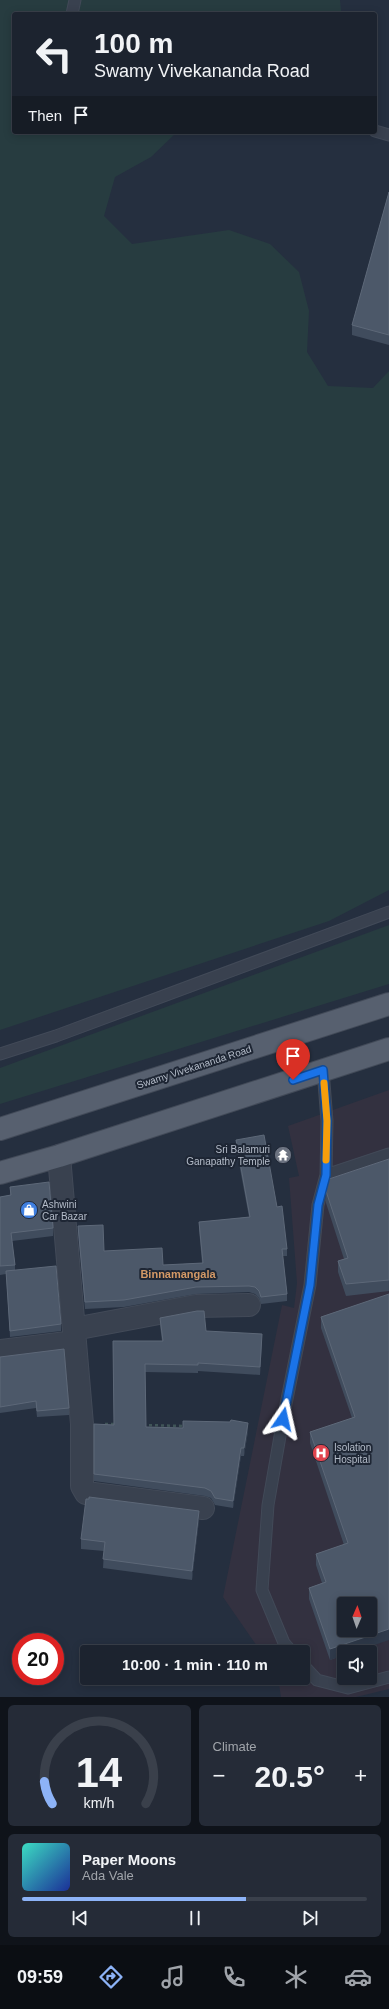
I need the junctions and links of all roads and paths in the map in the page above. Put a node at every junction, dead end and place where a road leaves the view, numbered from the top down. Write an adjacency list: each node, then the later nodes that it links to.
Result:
1 (75, 0): 2 (lane)
2 (72, 12)
3 (377, 132): 4 (lane)
4 (389, 135)
5 (389, 912): 8 (lane)
6 (389, 1004): 10 (main road, Swamy Vivekananda Road)
7 (389, 1049): 9 (main road)
8 (0, 1054)
9 (323, 1070): 12 (main road); 14 (lane)
10 (0, 1129)
11 (389, 1154): 14 (lane)
12 (59, 1156): 13 (main road); 16 (street)
13 (0, 1173)
14 (326, 1175): 23 (lane)
15 (249, 1305): 16 (street)
16 (75, 1335): 17 (street); 18 (street)
17 (0, 1351)
18 (82, 1424): 19 (path); 22 (street)
19 (122, 1424)
20 (138, 1425): 21 (path)
21 (186, 1426)
22 (203, 1508)
23 (285, 1645)
24 (310, 1672): 25 (lane)
25 (389, 1677)

